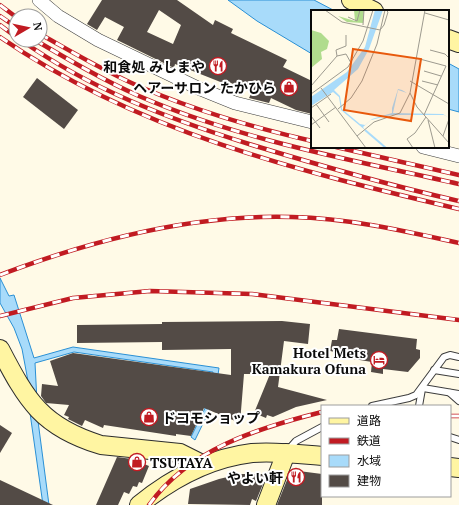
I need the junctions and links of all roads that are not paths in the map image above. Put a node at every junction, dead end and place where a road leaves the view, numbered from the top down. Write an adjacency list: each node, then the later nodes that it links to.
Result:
1 (39, 0): 6 (street)
2 (353, 0): 3 (street)
3 (372, 10)
4 (449, 39): 5 (street)
5 (459, 43)
6 (311, 122)
7 (427, 148): 8 (street)
8 (459, 156)
9 (0, 349): 22 (street)
10 (459, 357): 11 (lane)
11 (434, 370): 12 (lane); 13 (lane)
12 (459, 374)
13 (423, 388): 14 (lane); 17 (lane); 18 (lane)
14 (449, 392): 15 (lane); 16 (lane)
15 (459, 394)
16 (459, 401)
17 (377, 405)
18 (419, 405)
19 (321, 428): 20 (lane)
20 (286, 453): 21 (street); 22 (street); 24 (street)
21 (321, 456)
22 (204, 465): 23 (street)
23 (139, 505)
24 (266, 505)

